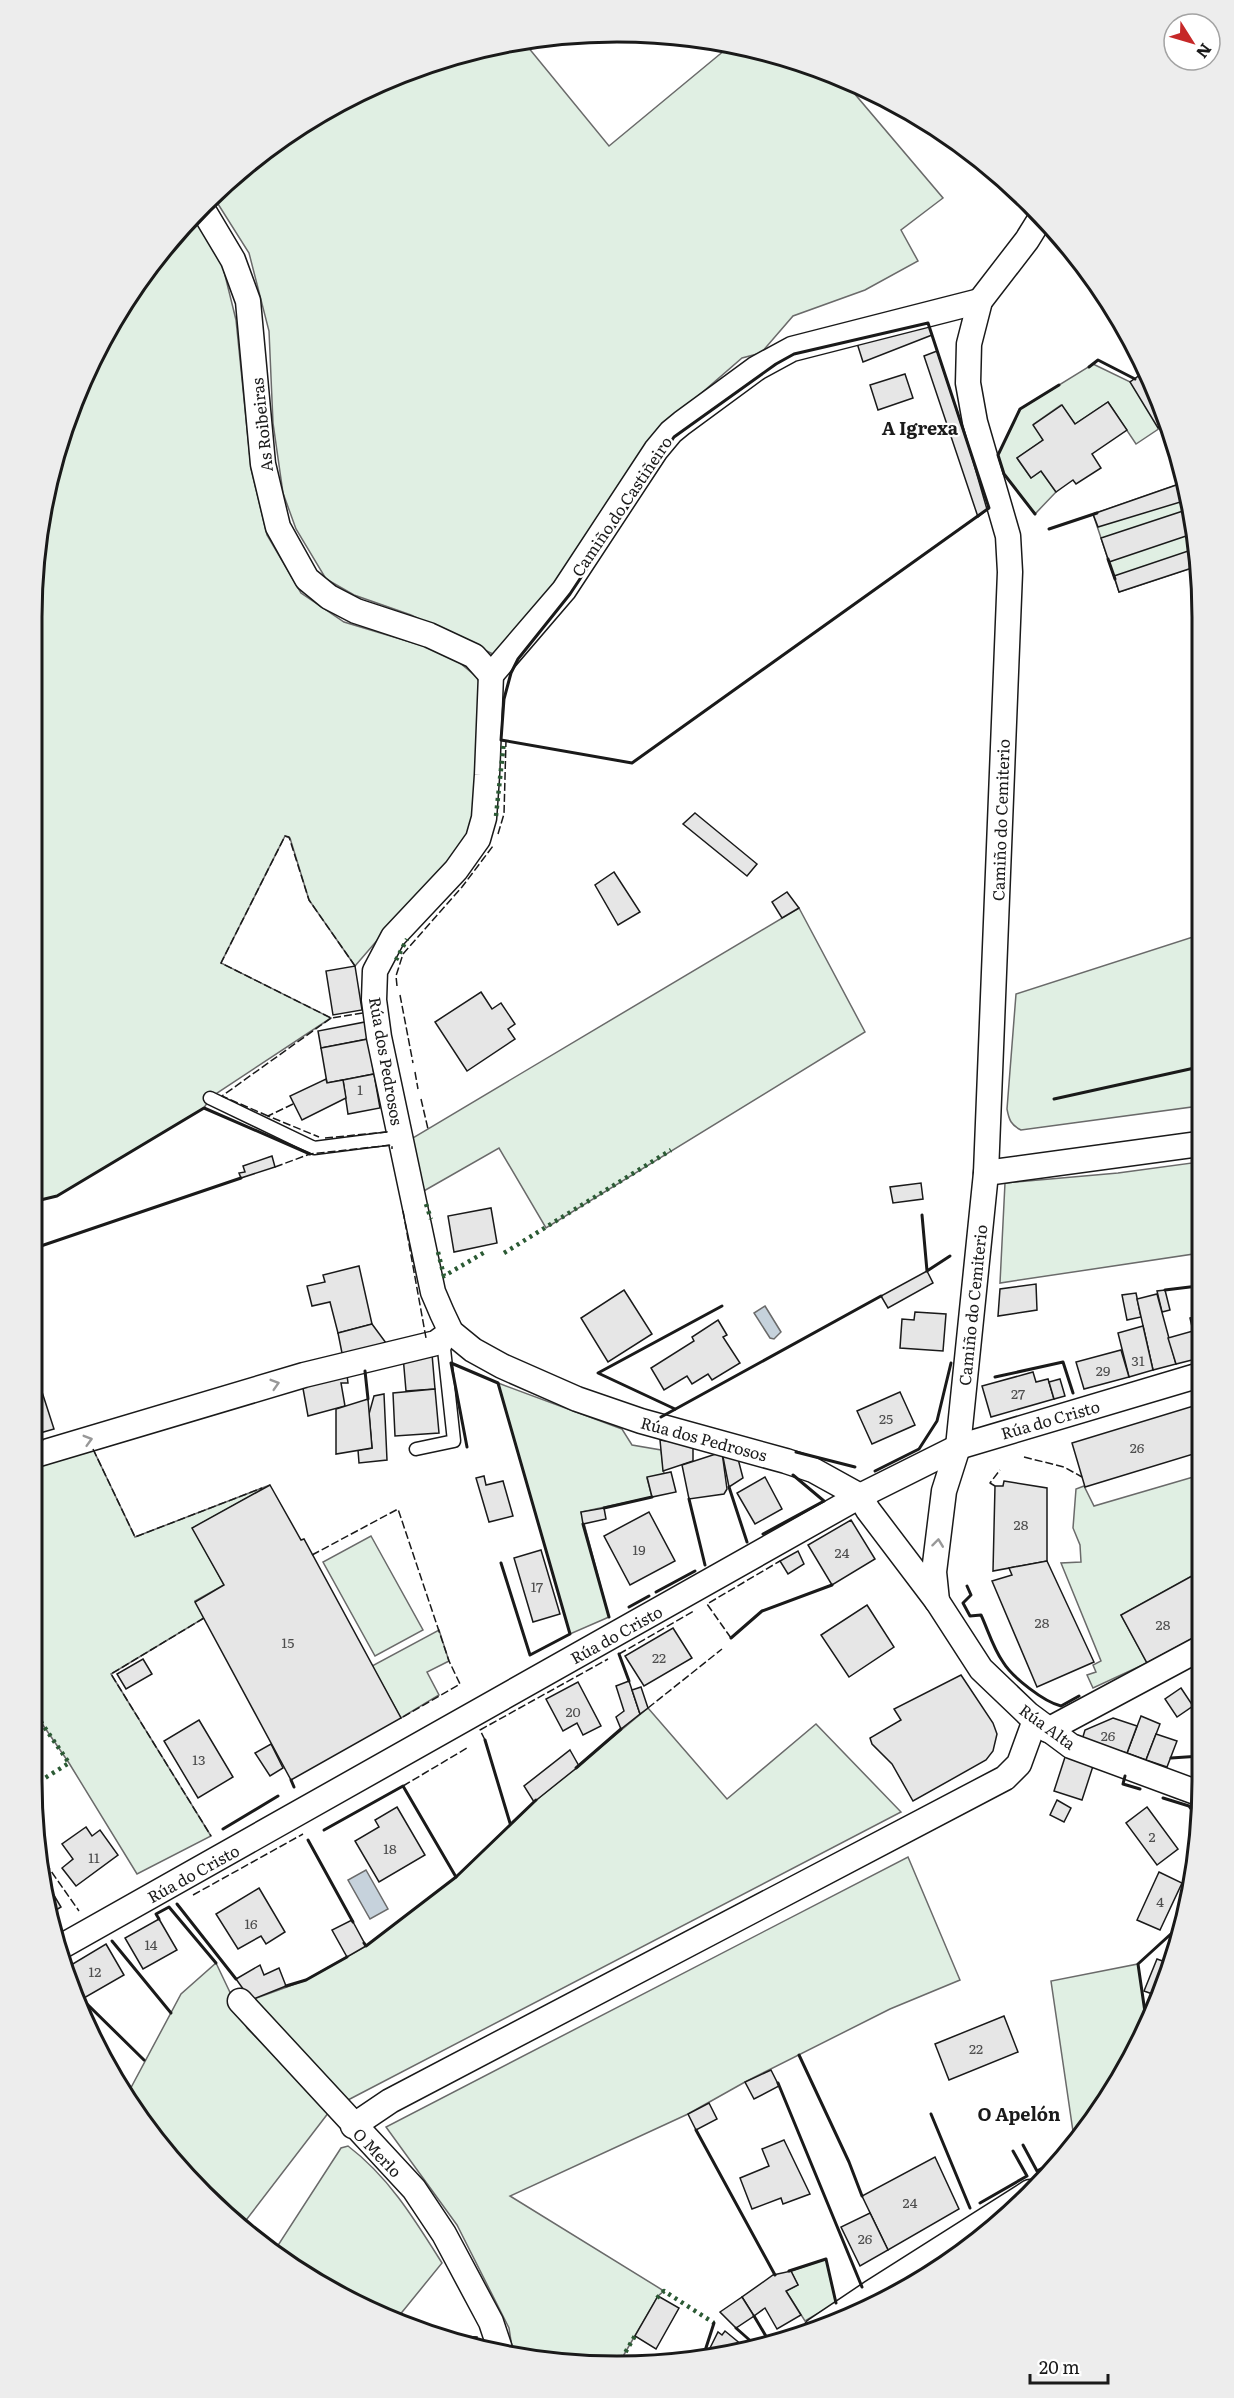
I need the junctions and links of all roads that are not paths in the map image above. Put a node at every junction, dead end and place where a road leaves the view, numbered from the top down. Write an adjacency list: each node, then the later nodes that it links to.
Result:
1 (206, 215): 4 (street, As Roibeiras)
2 (1036, 224): 3 (street, Camiño do Cemiterio)
3 (980, 301): 4 (street, Camiño do Castiñeiro); 8 (street, Camiño do Cemiterio)
4 (491, 675): 6 (street, Rúa dos Pedrosos)
5 (210, 1098): 6 (lane)
6 (400, 1137): 9 (street, Rúa dos Pedrosos)
7 (1192, 1145): 8 (street)
8 (986, 1173): 11 (street, Camiño do Cemiterio)
9 (452, 1332): 12 (lane); 13 (street, one-way to 9); 14 (street, Rúa dos Pedrosos)
10 (1192, 1377): 11 (street, Rúa do Cristo)
11 (958, 1447): 14 (street, Rúa do Cristo); 15 (street, Rúa Alta, one-way to 11)
12 (416, 1449)
13 (42, 1453)
14 (860, 1496): 15 (street, Rúa Alta); 19 (street, Rúa do Cristo)
15 (937, 1601): 17 (street, Rúa Alta)
16 (1192, 1652): 17 (street)
17 (1042, 1725): 18 (street, Rúa Alta); 21 (street)
18 (1192, 1791)
19 (66, 1944)
20 (240, 2001): 21 (street, O Merlo)
21 (353, 2126): 24 (street, O Merlo)
22 (956, 2245): 23 (street)
23 (868, 2298)
24 (498, 2343)

